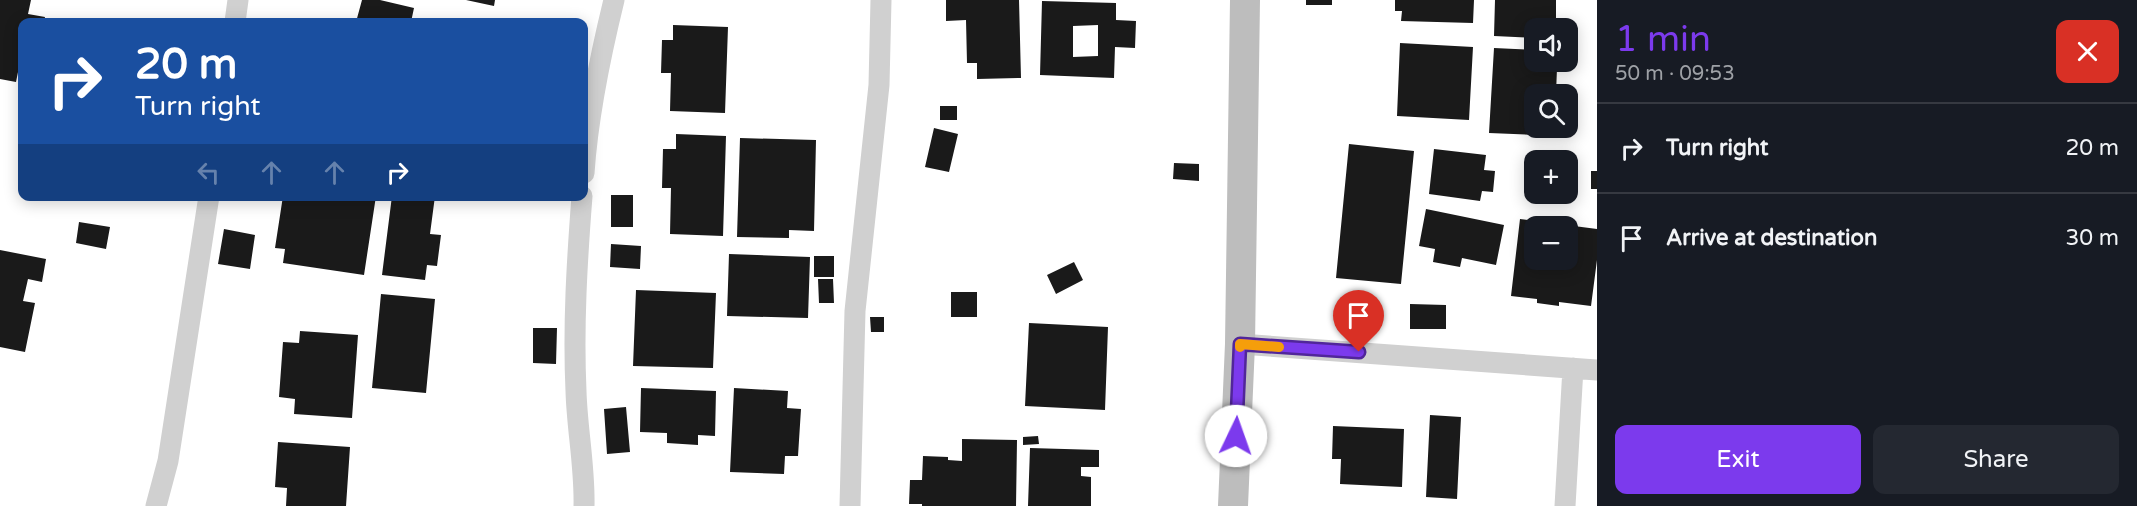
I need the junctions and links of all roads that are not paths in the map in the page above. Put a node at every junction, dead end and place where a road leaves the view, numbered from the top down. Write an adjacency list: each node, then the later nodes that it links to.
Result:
1 (238, 0): 5 (street)
2 (614, 0): 6 (street)
3 (881, 0): 14 (street)
4 (1245, 0): 9 (street)
5 (236, 18)
6 (588, 129)
7 (207, 201): 12 (street)
8 (582, 201): 13 (street)
9 (1240, 344): 10 (street); 15 (street)
10 (1573, 368): 11 (street); 16 (street)
11 (1597, 370)
12 (156, 506)
13 (584, 506)
14 (850, 506)
15 (1233, 506)
16 (1565, 506)

